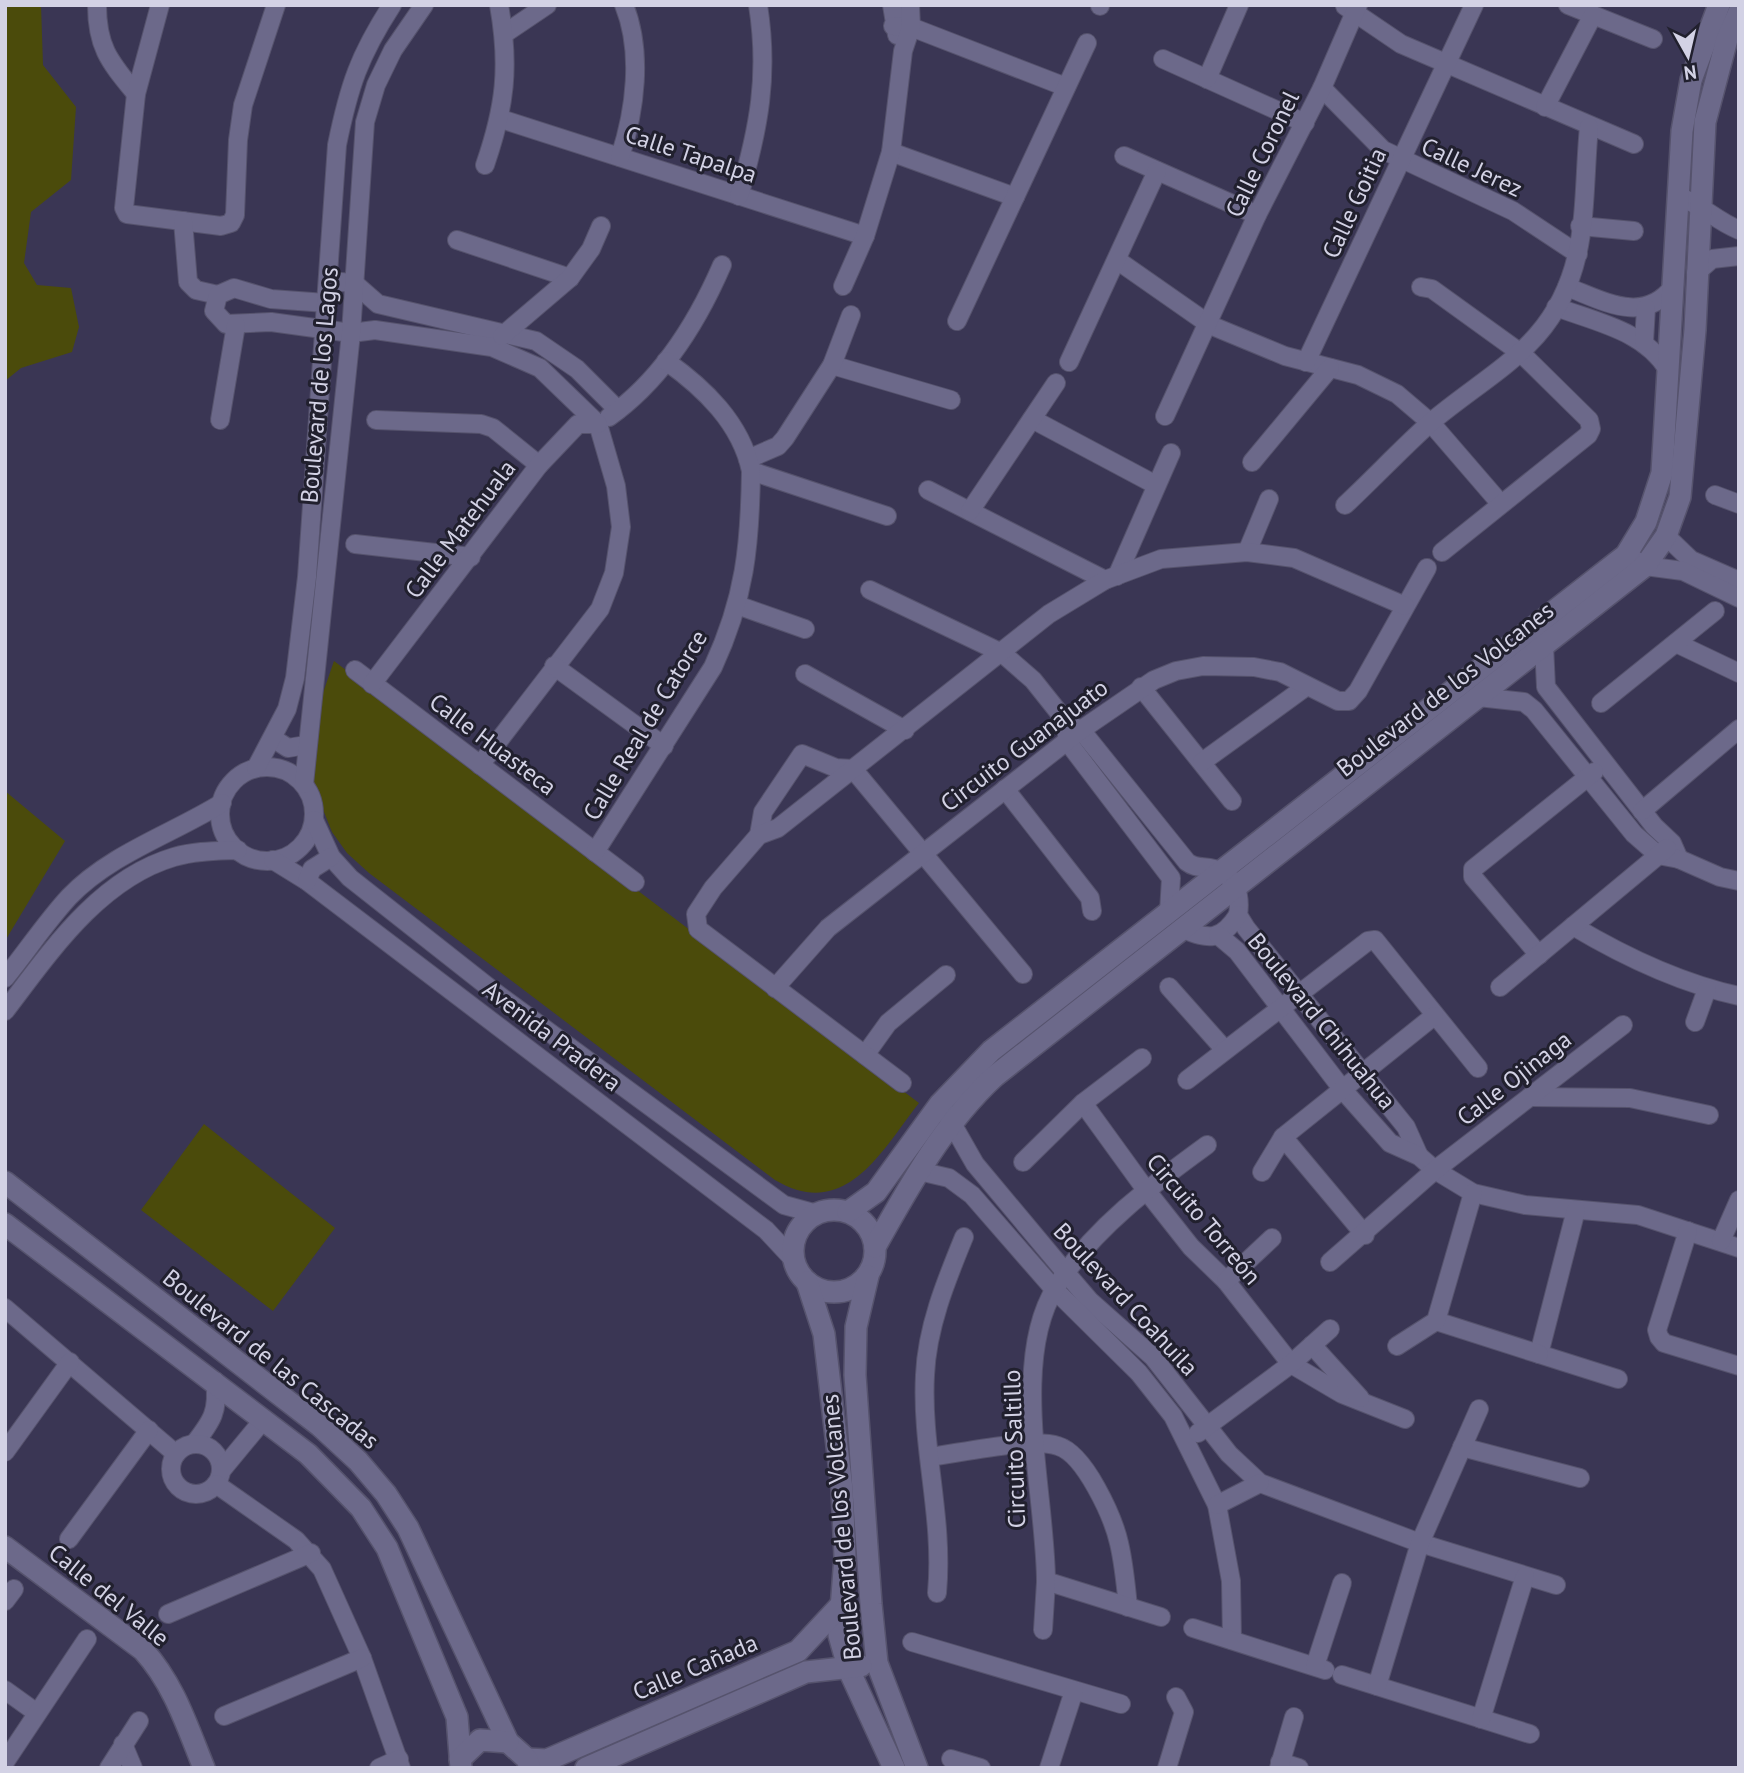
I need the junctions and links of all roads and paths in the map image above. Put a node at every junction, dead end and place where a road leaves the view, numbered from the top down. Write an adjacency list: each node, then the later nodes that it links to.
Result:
1 (97, 5): 28 (street)
2 (160, 5): 28 (street)
3 (392, 5): 59 (street, Boulevard de los Lagos)
4 (424, 5): 60 (street, Boulevard de los Lagos)
5 (499, 5): 20 (street)
6 (547, 5): 20 (street)
7 (624, 5): 36 (street)
8 (758, 5): 40 (street)
9 (892, 5): 19 (street)
10 (910, 5): 19 (street)
11 (1239, 5): 25 (street)
12 (1474, 5): 24 (street, Calle Goitia)
13 (1568, 5): 18 (street)
14 (1719, 5): 41 (street, Boulevard de los Volcanes)
15 (274, 6): 45 (street)
16 (1352, 8): 24 (street); 27 (street, Calle Coronel)
17 (1739, 12): 43 (street, Boulevard de los Volcanes)
18 (1593, 15): 21 (street); 29 (street)
19 (902, 27): 26 (street); 34 (street)
20 (504, 34): 30 (street)
21 (1653, 39)
22 (1087, 43): 26 (street)
23 (1163, 59): 25 (street)
24 (1446, 63): 29 (street); 37 (street, Calle Goitia)
25 (1208, 79): 31 (street)
26 (1066, 87): 42 (street)
27 (1322, 88): 31 (street, Calle Coronel); 37 (street, Calle Jerez)
28 (136, 94): 45 (street)
29 (1545, 107): 32 (street)
30 (501, 119): 36 (street, Calle Tapalpa); 38 (street)
31 (1304, 123): 44 (street, Calle Coronel)
32 (1589, 127): 33 (street); 47 (street)
33 (1634, 144)
34 (891, 152): 42 (street); 50 (street)
35 (1124, 156): 39 (street)
36 (620, 157): 40 (street, Calle Tapalpa)
37 (1401, 161): 52 (street, Calle Jerez); 85 (street, Calle Goitia)
38 (485, 165)
39 (1157, 171): 44 (street); 55 (street)
40 (739, 195): 50 (street, Calle Tapalpa)
41 (1678, 196): 43 (street); 64 (street, Boulevard de los Volcanes)
42 (1015, 197): 72 (street)
43 (1699, 203): 48 (street); 57 (street, Boulevard de los Volcanes)
44 (1257, 215): 74 (street, Calle Coronel)
45 (183, 221): 65 (street)
46 (601, 226): 58 (street)
47 (1580, 226): 49 (street); 52 (street)
48 (1732, 228): 53 (street)
49 (1634, 231)
50 (865, 236): 61 (street)
51 (457, 240): 58 (street)
52 (1578, 254): 62 (street)
53 (1720, 256): 54 (street); 57 (street)
54 (1739, 256)
55 (1117, 260): 74 (street); 84 (street)
56 (722, 265): 83 (street, Calle Matehuala)
57 (1696, 274): 111 (street, Boulevard de los Volcanes)
58 (570, 278): 77 (street)
59 (328, 281): 60 (street); 66 (street, Boulevard de los Lagos)
60 (354, 283): 67 (street); 78 (street, Boulevard de los Lagos)
61 (843, 286)
62 (1567, 286): 68 (street); 69 (street)
63 (1421, 287): 82 (street)
64 (1673, 287): 69 (street); 88 (street, Boulevard de los Volcanes)
65 (218, 295): 66 (street); 73 (street)
66 (326, 303): 75 (street, Boulevard de los Lagos)
67 (378, 304): 71 (street); 76 (street)
68 (1556, 307): 80 (street); 82 (street)
69 (1646, 308): 80 (street)
70 (851, 315): 86 (street)
71 (430, 316): 77 (street); 79 (street)
72 (957, 321)
73 (236, 325): 75 (street); 94 (street)
74 (1210, 325): 85 (street); 92 (street, Calle Coronel)
75 (324, 329): 78 (street); 144 (street, Boulevard de los Lagos)
76 (375, 330): 78 (street); 79 (street)
77 (505, 331): 81 (street); 91 (street)
78 (351, 333): 145 (street, Boulevard de los Lagos)
79 (425, 337): 81 (street)
80 (1644, 342): 88 (street)
81 (492, 347): 97 (street)
82 (1522, 354): 96 (street); 106 (street)
83 (666, 361): 91 (street, Calle Matehuala); 101 (street)
84 (1069, 362)
85 (1306, 362): 87 (street)
86 (832, 365): 90 (street); 101 (street)
87 (1330, 368): 96 (street); 99 (street)
88 (1668, 370): 115 (street, Boulevard de los Volcanes)
89 (1056, 383): 93 (street)
90 (951, 400)
91 (618, 411): 97 (street, Calle Matehuala)
92 (1165, 416)
93 (1032, 419): 102 (street); 109 (street)
94 (220, 420)
95 (376, 420): 100 (street)
96 (1431, 423): 106 (street); 108 (street)
97 (598, 424): 100 (street, Calle Matehuala); 130 (street)
98 (1171, 453): 102 (street)
99 (1252, 462)
100 (538, 465): 116 (street, Calle Matehuala)
101 (749, 465): 110 (street); 123 (street, Calle Real de Catorce)
102 (1156, 485): 119 (street)
103 (928, 490): 109 (street)
104 (1714, 495): 107 (street)
105 (1269, 499): 113 (street)
106 (1500, 503): 114 (street)
107 (1739, 504)
108 (1345, 505)
109 (970, 511): 119 (street)
110 (887, 516)
111 (1666, 536): 117 (street, Boulevard de los Volcanes); 120 (street)
112 (355, 544): 116 (street)
113 (1247, 552): 119 (street); 124 (street)
114 (1442, 552)
115 (1626, 555): 117 (street); 127 (street, Boulevard de los Volcanes)
116 (471, 557): 134 (street, Calle Matehuala)
117 (1645, 566): 122 (street); 127 (street, Boulevard de los Volcanes)
118 (1427, 568): 124 (street)
119 (1111, 578): 129 (street)
120 (1739, 581)
121 (870, 590): 129 (street)
122 (1739, 598)
123 (737, 606): 126 (street); 146 (street, Calle Real de Catorce)
124 (1405, 606): 135 (street, Circuito Guanajuato)
125 (1715, 611): 128 (street)
126 (806, 629)
127 (1537, 637): 137 (street); 138 (street, Boulevard de los Volcanes); 170 (street, Boulevard de los Volcanes)
128 (1676, 643): 132 (street); 140 (street)
129 (1002, 653): 142 (street); 143 (street)
130 (554, 666): 146 (street); 149 (street)
131 (355, 670): 134 (street, Calle Huasteca)
132 (1739, 673)
133 (805, 674): 142 (street)
134 (372, 684): 149 (street, Calle Huasteca)
135 (1307, 686): 136 (street, Circuito Guanajuato); 147 (street)
136 (1141, 687): 143 (street, Circuito Guanajuato); 147 (street)
137 (1546, 687): 139 (street); 148 (street)
138 (1478, 697): 139 (street); 175 (street, Boulevard de los Volcanes)
139 (1524, 702): 152 (street)
140 (1601, 703)
141 (1739, 729): 157 (street)
142 (905, 730): 151 (street)
143 (1072, 732): 154 (street, Circuito Guanajuato); 169 (street); 174 (street)
144 (274, 739): 145 (street); 150 (street, Boulevard de los Lagos)
145 (306, 744): 153 (street, Boulevard de los Lagos)
146 (664, 746): 164 (street, Calle Real de Catorce)
147 (1202, 762): 155 (street)
148 (1604, 763): 152 (street); 157 (street)
149 (480, 765): 164 (street, Calle Huasteca)
150 (256, 768): 153 (street); 156 (street)
151 (853, 769): 160 (street); 160 (street); 165 (street)
152 (1587, 778): 166 (street); 182 (street)
153 (304, 784): 158 (street)
154 (1005, 789): 165 (street, Circuito Guanajuato); 176 (street)
155 (1232, 801)
156 (222, 803): 159 (street); 161 (street)
157 (1642, 811): 163 (street)
158 (314, 820): 167 (street, Avenida Pradera); 168 (street)
159 (187, 824): 162 (street); 185 (street)
160 (759, 835): 188 (street)
161 (238, 850): 162 (street); 168 (street)
162 (198, 851): 194 (street)
163 (1675, 851): 166 (street); 172 (street)
164 (595, 852): 173 (street, Calle Huasteca)
165 (923, 853): 183 (street); 188 (street, Circuito Guanajuato)
166 (1658, 855): 179 (street)
167 (331, 857): 171 (street); 190 (street, Avenida Pradera)
168 (273, 860): 171 (street, Avenida Pradera)
169 (1195, 868): 170 (street); 174 (street)
170 (1220, 871): 175 (street); 177 (street, Boulevard de los Volcanes)
171 (307, 881): 195 (street, Avenida Pradera)
172 (1739, 881)
173 (635, 883)
174 (1173, 883): 177 (street)
175 (1236, 887): 178 (street, Boulevard Chihuahua); 180 (street, Boulevard de los Volcanes)
176 (1092, 911)
177 (1169, 912): 210 (street, Boulevard de los Volcanes)
178 (1238, 915): 181 (street); 191 (street, Boulevard Chihuahua)
179 (1573, 926): 182 (street); 189 (street)
180 (1183, 929): 181 (street, Boulevard Chihuahua); 213 (street, Boulevard de los Volcanes)
181 (1218, 935): 193 (street, Boulevard Chihuahua)
182 (1538, 955): 187 (street)
183 (1023, 974)
184 (946, 975): 200 (street)
185 (5, 978)
186 (1168, 987): 199 (street)
187 (1500, 987)
188 (775, 988): 200 (street)
189 (1707, 989): 192 (street); 197 (street)
190 (496, 993): 195 (street); 207 (street, Avenida Pradera)
191 (1298, 993): 193 (street); 196 (street); 203 (street, Boulevard Chihuahua)
192 (1739, 996)
193 (1279, 1008): 199 (street); 206 (street, Boulevard Chihuahua)
194 (5, 1011)
195 (480, 1013): 211 (street, Avenida Pradera)
196 (1434, 1016): 202 (street); 203 (street)
197 (1695, 1022)
198 (1623, 1025): 208 (street, Calle Ojinaga)
199 (1224, 1051): 204 (street)
200 (865, 1055): 205 (street)
201 (1142, 1058): 209 (street)
202 (1478, 1068)
203 (1363, 1074): 206 (street); 217 (street, Boulevard Chihuahua)
204 (1187, 1080)
205 (902, 1083)
206 (1343, 1090): 214 (street); 217 (street, Boulevard Chihuahua)
207 (626, 1091): 211 (street); 228 (street, Avenida Pradera)
208 (1530, 1097): 212 (street); 219 (street, Calle Ojinaga)
209 (1083, 1103): 218 (street); 224 (street, Circuito Torreón)
210 (940, 1104): 213 (street, Boulevard Coahuila); 225 (street, Boulevard de los Volcanes)
211 (610, 1110): 234 (street, Avenida Pradera)
212 (1709, 1115)
213 (952, 1123): 216 (street, Boulevard Coahuila); 220 (street, Boulevard de los Volcanes)
214 (1283, 1138): 221 (street); 236 (street)
215 (1207, 1145): 224 (street, Circuito Saltillo)
216 (968, 1154): 222 (street); 244 (street, Boulevard Coahuila)
217 (1419, 1156): 219 (street, Boulevard Chihuahua)
218 (1023, 1162)
219 (1435, 1170): 226 (street, Boulevard Chihuahua); 236 (street, Calle Ojinaga)
220 (919, 1171): 222 (street, Boulevard Coahuila); 230 (street, Boulevard de los Volcanes)
221 (1262, 1172)
222 (948, 1178): 248 (street, Boulevard Coahuila)
223 (5, 1182): 319 (street, Boulevard de las Cascadas)
224 (1146, 1190): 244 (street, Circuito Saltillo); 246 (street, Circuito Torreón)
225 (876, 1192): 230 (street); 231 (street, Boulevard de los Volcanes)
226 (1473, 1193): 229 (street, Boulevard Chihuahua); 250 (street)
227 (1739, 1200): 239 (street)
228 (784, 1205): 232 (street, Avenida Pradera); 234 (street)
229 (1576, 1210): 235 (street, Boulevard Chihuahua); 256 (street)
230 (895, 1211): 240 (street, Boulevard de los Volcanes)
231 (848, 1212): 232 (street); 240 (street)
232 (817, 1214): 242 (street)
233 (5, 1224): 261 (street, Boulevard de las Cascadas)
234 (766, 1230): 242 (street, Avenida Pradera)
235 (1688, 1231): 239 (street, Boulevard Chihuahua); 259 (street)
236 (1365, 1234): 243 (street, Calle Ojinaga)
237 (964, 1237): 274 (street)
238 (1272, 1238): 246 (street)
239 (1721, 1241): 241 (street, Boulevard Chihuahua)
240 (875, 1247): 245 (street)
241 (1739, 1248)
242 (794, 1260): 247 (street)
243 (1330, 1262)
244 (1066, 1273): 248 (street, Circuito Saltillo); 266 (street, Boulevard Coahuila)
245 (868, 1276): 247 (street); 251 (street, Boulevard de los Volcanes)
246 (1226, 1281): 258 (street, Circuito Torreón)
247 (807, 1282): 253 (street, Boulevard de los Volcanes)
248 (1054, 1289): 268 (street, Boulevard Coahuila); 270 (street, Circuito Saltillo)
249 (5, 1308): 257 (street)
250 (1436, 1321): 255 (street); 256 (street)
251 (856, 1327): 253 (street); 288 (street, Boulevard de los Volcanes)
252 (1330, 1329): 254 (street)
253 (824, 1334): 289 (street, Boulevard de los Volcanes)
254 (1312, 1345): 258 (street); 262 (street)
255 (1397, 1346)
256 (1539, 1354): 260 (street)
257 (70, 1362): 267 (street); 272 (street)
258 (1290, 1364): 262 (street); 266 (street)
259 (1739, 1366)
260 (1618, 1379)
261 (215, 1381): 264 (street, Boulevard de las Cascadas); 269 (street)
262 (1363, 1401): 265 (street)
263 (1479, 1409): 271 (street)
264 (264, 1419): 275 (street); 323 (street, Boulevard de las Cascadas)
265 (1405, 1419)
266 (1206, 1426): 268 (street); 277 (street, Boulevard Coahuila)
267 (149, 1430): 273 (street); 279 (street)
268 (1188, 1441): 278 (street, Boulevard Coahuila)
269 (194, 1444): 273 (street); 275 (street)
270 (1036, 1444): 274 (street); 284 (street, Circuito Saltillo); 290 (street)
271 (1462, 1447): 276 (street); 280 (street)
272 (5, 1452)
273 (176, 1454): 275 (street)
274 (930, 1457): 287 (street)
275 (218, 1477): 282 (street)
276 (1580, 1478)
277 (1261, 1483): 278 (street); 280 (street, Boulevard Coahuila)
278 (1217, 1505): 296 (street, Boulevard Coahuila)
279 (69, 1539)
280 (1420, 1543): 283 (street, Boulevard Coahuila); 304 (street)
281 (5, 1547): 329 (street, Calle del Valle)
282 (311, 1553): 291 (street); 299 (street)
283 (1525, 1576): 286 (street, Boulevard Coahuila); 315 (street)
284 (1046, 1581): 290 (street); 294 (street, Circuito Saltillo)
285 (1342, 1583): 302 (street)
286 (1556, 1585)
287 (937, 1593)
288 (871, 1604): 289 (street); 300 (street, Boulevard de los Volcanes)
289 (839, 1607): 298 (street, Calle Cañada); 301 (street, Boulevard de los Volcanes)
290 (1128, 1607): 292 (street)
291 (168, 1614)
292 (1161, 1618)
293 (1193, 1628): 296 (street)
294 (1043, 1630)
295 (87, 1639): 310 (street)
296 (1232, 1640): 302 (street)
297 (912, 1642): 306 (street)
298 (798, 1651): 303 (street); 307 (street, Calle Cañada)
299 (362, 1658): 312 (street); 325 (street)
300 (877, 1663): 301 (street, Calle Cañada); 333 (street, Boulevard de los Volcanes)
301 (849, 1670): 303 (street, Calle Cañada); 332 (street, Boulevard de los Volcanes)
302 (1327, 1670): 304 (street)
303 (806, 1672): 311 (street, Calle Cañada)
304 (1377, 1686): 315 (street)
305 (5, 1690): 310 (street)
306 (1074, 1691): 309 (street); 335 (street)
307 (700, 1693): 311 (street); 313 (street, Calle Cañada)
308 (1176, 1697): 336 (street)
309 (1121, 1704)
310 (37, 1713): 322 (street)
311 (708, 1715): 318 (street, Calle Cañada)
312 (224, 1716)
313 (648, 1716): 318 (street); 324 (street, Calle Cañada)
314 (1294, 1717): 326 (street)
315 (1481, 1719): 317 (street)
316 (139, 1721): 320 (street)
317 (1530, 1734)
318 (658, 1737): 331 (street, Calle Cañada)
319 (508, 1742): 323 (street); 324 (street, Boulevard de las Cascadas)
320 (123, 1744): 327 (street); 328 (street)
321 (951, 1759): 334 (street)
322 (5, 1762)
323 (460, 1763)
324 (528, 1763)
325 (400, 1764): 330 (street)
326 (1279, 1765): 337 (street)
327 (109, 1768)
328 (133, 1768)
329 (204, 1768)
330 (379, 1768)
331 (586, 1768)
332 (894, 1768)
333 (917, 1768)
334 (981, 1768)
335 (1049, 1768)
336 (1167, 1768)
337 (1299, 1768)

